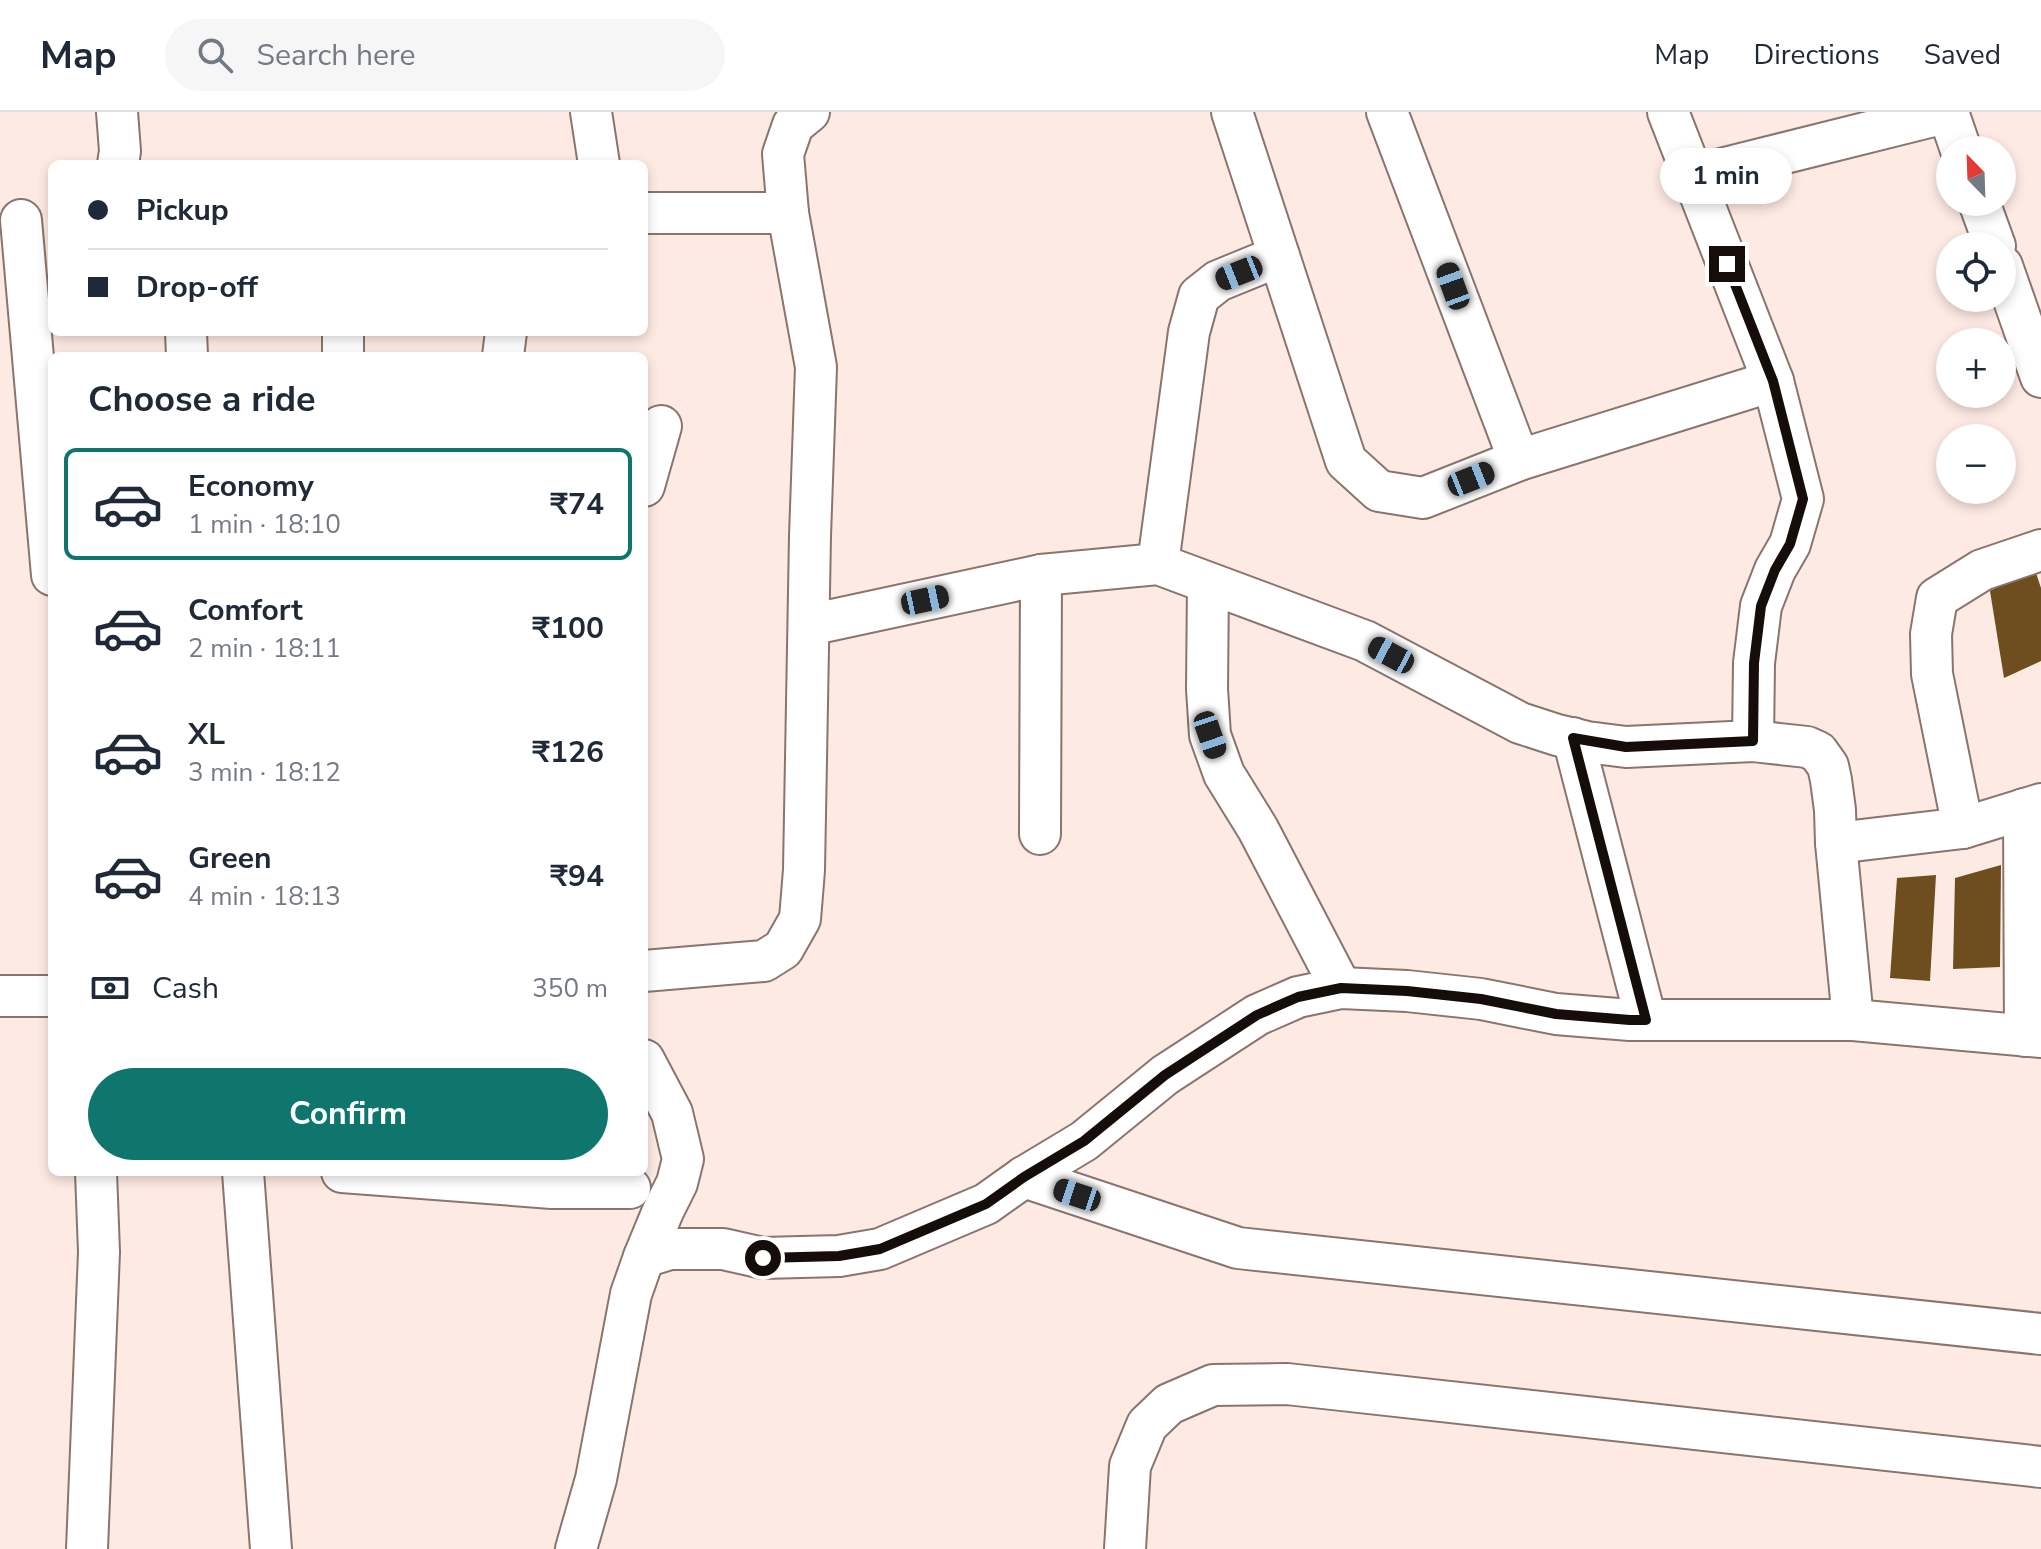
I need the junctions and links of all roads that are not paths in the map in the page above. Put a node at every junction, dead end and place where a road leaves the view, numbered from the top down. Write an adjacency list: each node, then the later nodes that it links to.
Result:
1 (117, 112): 9 (street)
2 (591, 112): 10 (street)
3 (809, 112): 13 (street)
4 (1232, 112): 15 (street)
5 (1387, 112): 20 (street)
6 (1668, 112): 11 (street)
7 (1948, 112): 8 (street); 11 (street)
8 (1956, 136)
9 (119, 160)
10 (598, 160)
11 (1693, 176): 18 (street)
12 (648, 213): 13 (street)
13 (788, 213): 27 (street)
14 (24, 220): 22 (street)
15 (1279, 256): 20 (street); 24 (street)
16 (2016, 306): 17 (street)
17 (2041, 377)
18 (1773, 381): 20 (street); 29 (street)
19 (661, 426): 21 (street)
20 (1519, 460)
21 (648, 472)
22 (48, 524)
23 (2041, 550): 31 (street)
24 (1158, 564): 25 (street); 26 (street)
25 (1041, 575): 27 (street); 32 (street)
26 (1208, 584): 28 (street); 35 (street)
27 (809, 625): 34 (street)
28 (1573, 738): 29 (street); 38 (street)
29 (1753, 741): 33 (street)
30 (2033, 806): 31 (street); 40 (street)
31 (1963, 828): 33 (street)
32 (1040, 834)
33 (1836, 843): 39 (street)
34 (648, 971)
35 (1341, 988): 38 (street); 45 (street)
36 (0, 996): 37 (street)
37 (48, 996)
38 (1646, 1020): 39 (street)
39 (1853, 1020): 40 (street)
40 (2033, 1036)
41 (648, 1068): 47 (street)
42 (96, 1176): 50 (street)
43 (243, 1176): 51 (street)
44 (394, 1176): 46 (street)
45 (1024, 1177): 47 (street); 48 (street)
46 (630, 1188)
47 (644, 1257): 52 (street)
48 (2041, 1334)
49 (2041, 1467): 53 (street)
50 (87, 1549)
51 (271, 1549)
52 (576, 1549)
53 (1125, 1549)

